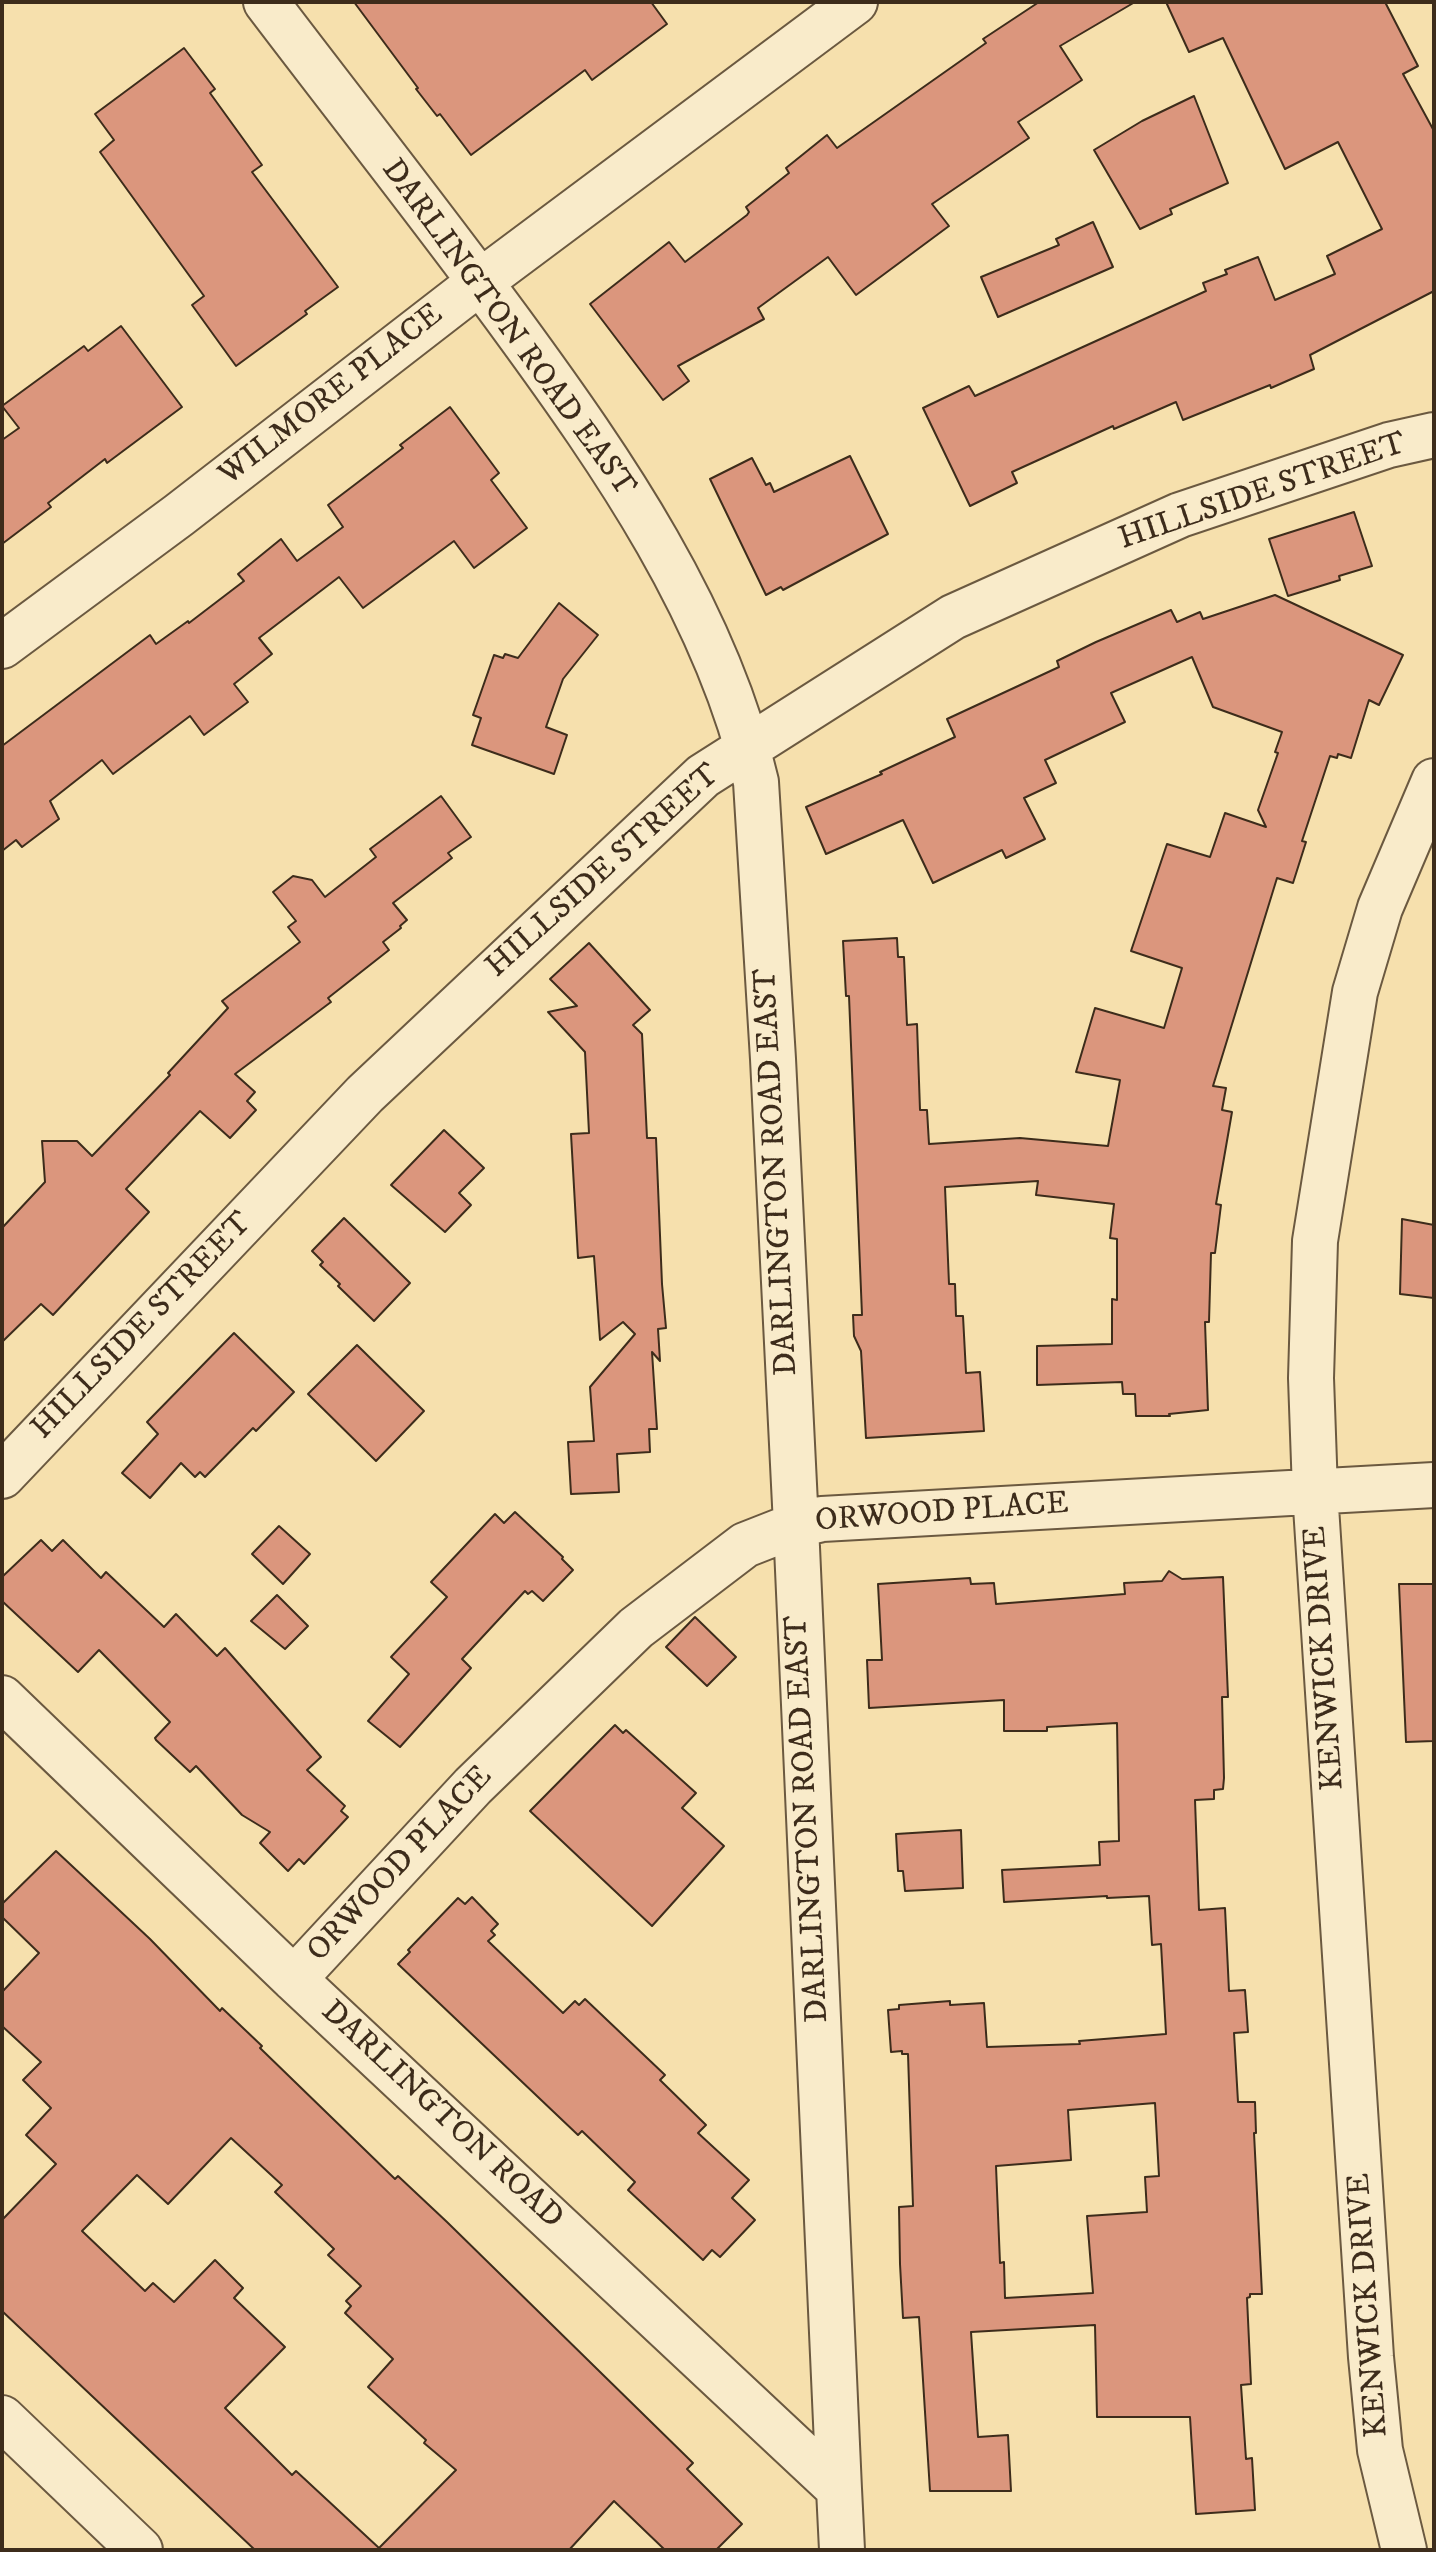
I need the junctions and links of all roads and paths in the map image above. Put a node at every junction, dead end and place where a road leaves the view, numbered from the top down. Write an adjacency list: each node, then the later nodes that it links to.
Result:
1 (266, 2): 3 (street, DARLINGTON ROAD EAST)
2 (855, 2): 3 (street, WILMORE PLACE)
3 (480, 282): 5 (street, WILMORE PLACE); 6 (street, DARLINGTON ROAD EAST)
4 (1434, 435): 6 (street, HILLSIDE STREET)
5 (2, 646)
6 (748, 746): 8 (street, HILLSIDE STREET); 11 (street, DARLINGTON ROAD EAST)
7 (1434, 781): 10 (street, KENWICK DRIVE)
8 (2, 1476)
9 (1434, 1485): 10 (street, ORWOOD PLACE)
10 (1315, 1491): 11 (street, ORWOOD PLACE); 18 (street, KENWICK DRIVE)
11 (796, 1525): 13 (street, ORWOOD PLACE); 15 (street, DARLINGTON ROAD EAST)
12 (2, 1698): 13 (street, DARLINGTON ROAD)
13 (294, 1979): 15 (street, DARLINGTON ROAD)
14 (2, 2418): 16 (street)
15 (839, 2489): 17 (street)
16 (140, 2550)
17 (842, 2550)
18 (1404, 2550)

